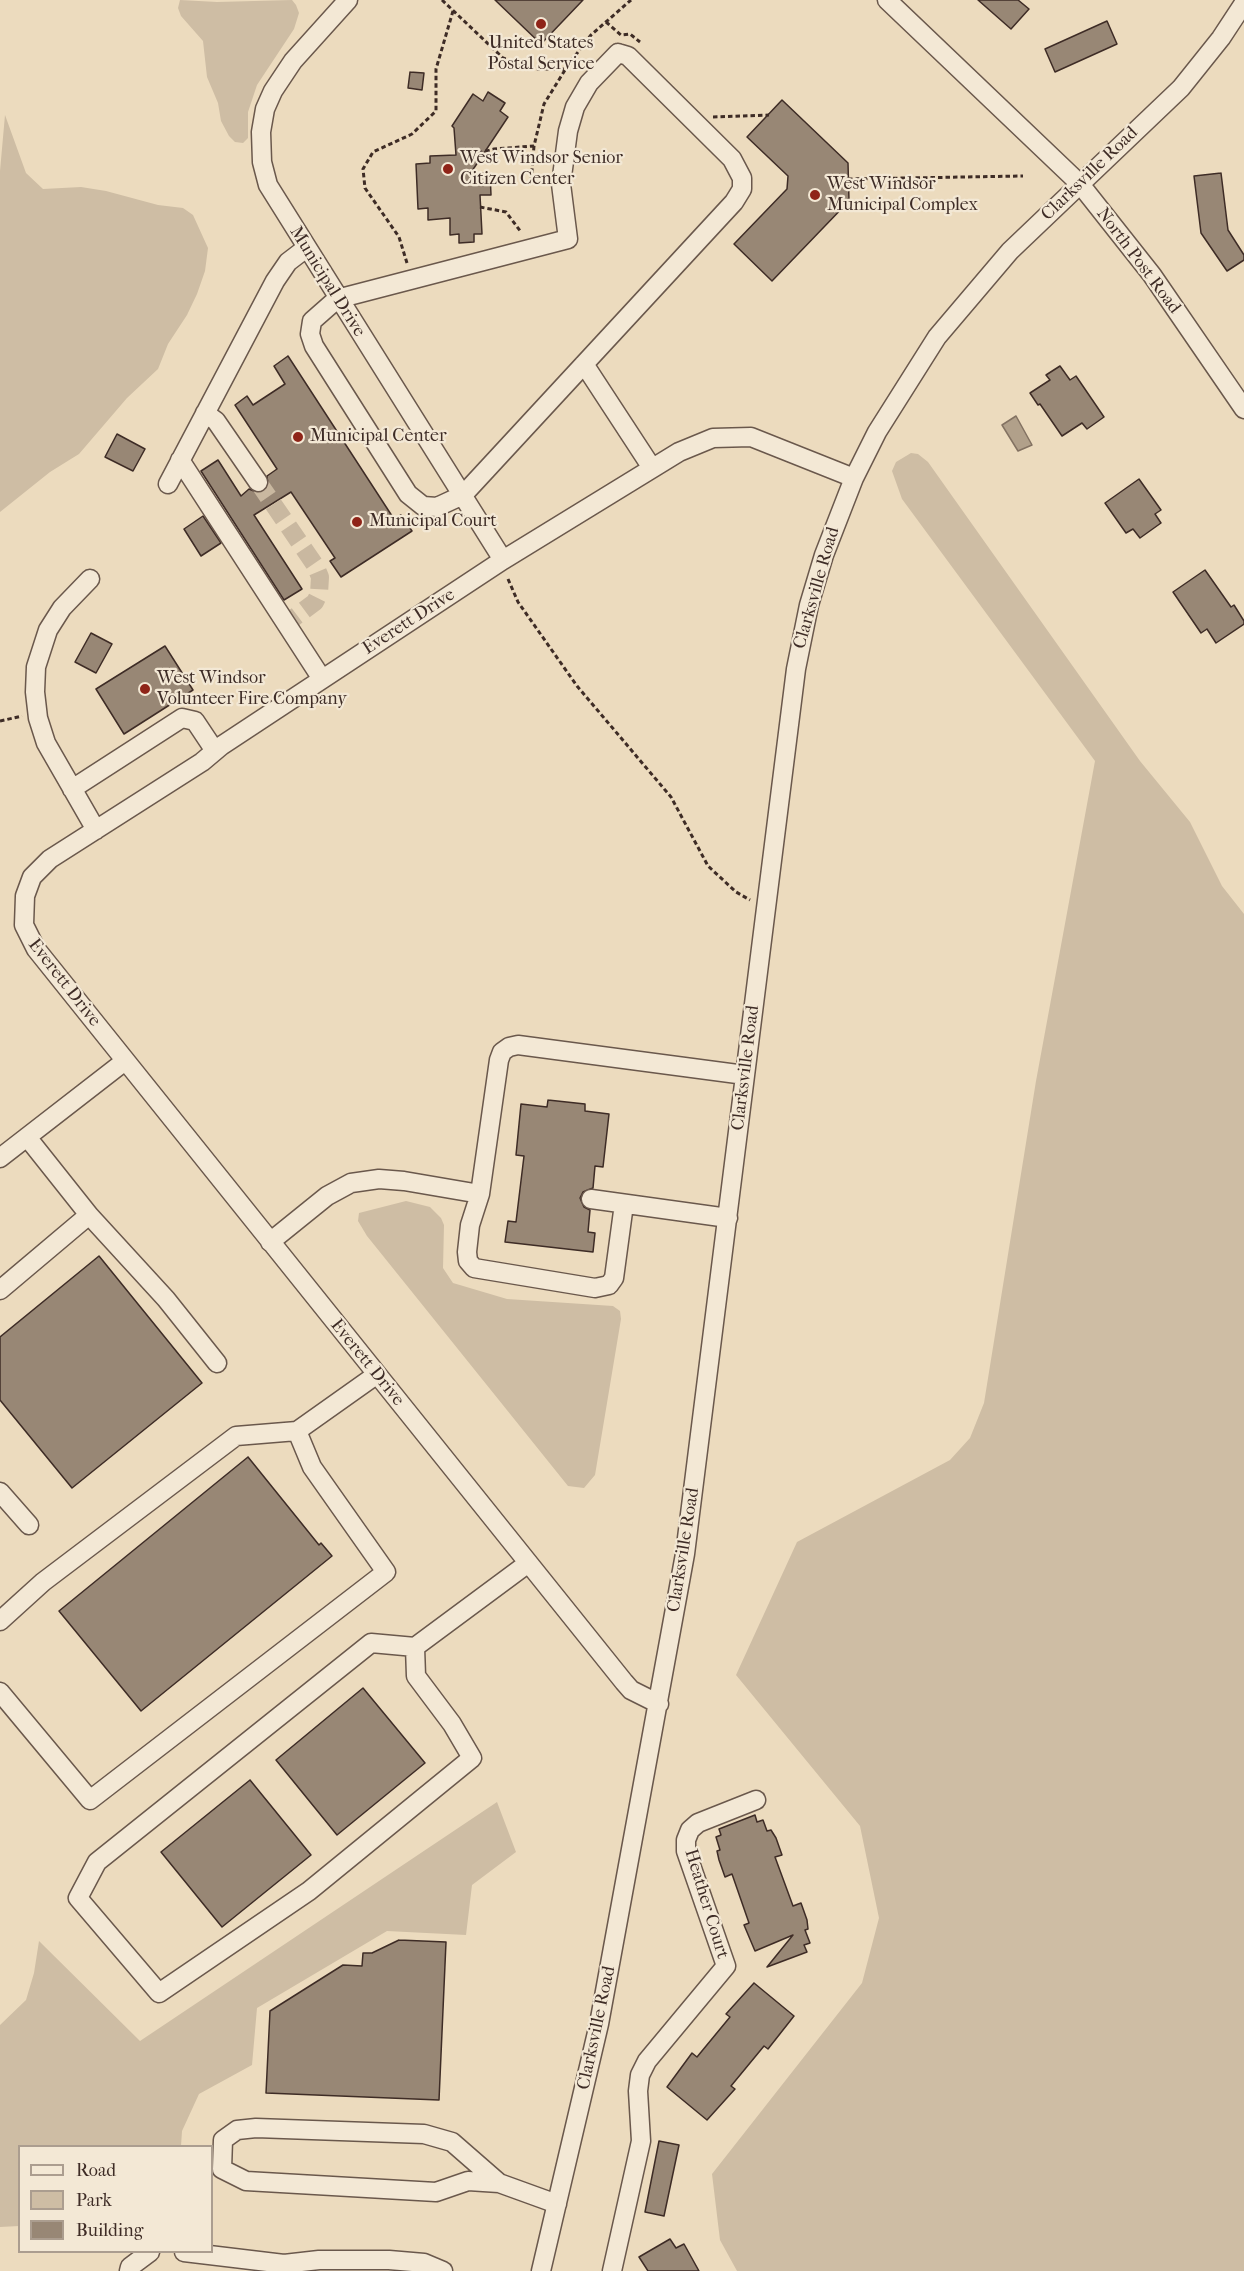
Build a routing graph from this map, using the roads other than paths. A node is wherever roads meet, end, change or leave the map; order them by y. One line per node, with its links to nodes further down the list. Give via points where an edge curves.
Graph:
1 (348, 0): 5 (street, Municipal Drive, via 282,76 262,121 262,162 268,185)
2 (887, 0): 4 (street, North Post Road)
3 (1244, 3): 4 (street, Clarksville Road, via 1181,88)
4 (1080, 184): 8 (street, North Post Road, via 1152,275); 12 (street, Clarksville Road, via 1011,251 937,337 905,383)
5 (305, 249): 6 (street, Municipal Drive); 9 (street, via 281,271)
6 (337, 299): 7 (street, via 568,239 561,184 575,107 609,60 623,53 727,153 742,178 742,189); 15 (street, Municipal Drive); 15 (street, via 315,317 310,338 408,494 433,508)
7 (584, 364): 11 (street); 15 (street)
8 (1244, 409)
9 (205, 413): 10 (street); 13 (street, via 216,422)
10 (180, 460): 14 (street); 18 (street)
11 (652, 468): 12 (street, Everett Drive, via 704,440 738,436 766,441); 16 (street, Everett Drive)
12 (854, 478): 23 (street, Clarksville Road, via 824,555 796,669)
13 (258, 482)
14 (168, 484)
15 (463, 495): 16 (street, Municipal Drive)
16 (502, 561): 18 (street, Everett Drive)
17 (90, 579): 20 (street, via 62,608 48,630 35,679 41,731)
18 (322, 679): 19 (street, Everett Drive)
19 (215, 751): 20 (street, via 195,721 182,718); 21 (street, Everett Drive)
20 (72, 789): 21 (street)
21 (96, 830): 22 (street, Everett Drive, via 50,859 32,877 25,896 24,925 36,949)
22 (125, 1061): 24 (street); 31 (street, Everett Drive)
23 (745, 1075): 26 (street, via 509,1047 499,1060); 30 (street, Clarksville Road)
24 (27, 1137): 25 (street); 29 (street)
25 (0, 1158)
26 (480, 1194): 28 (street, via 467,1252 474,1268 595,1288 609,1285 614,1278); 31 (street, via 404,1181 351,1183 327,1196)
27 (591, 1199): 28 (street)
28 (624, 1204): 30 (street)
29 (89, 1215): 32 (street); 33 (street)
30 (728, 1218): 42 (street, Clarksville Road, via 685,1554)
31 (270, 1242): 34 (street, Everett Drive)
32 (0, 1290)
33 (217, 1363)
34 (376, 1375): 35 (street); 38 (street, Everett Drive)
35 (297, 1431): 39 (street, via 236,1436 43,1582); 41 (street, via 312,1467 386,1572 90,1800)
36 (0, 1492): 37 (street)
37 (29, 1525)
38 (527, 1564): 40 (street); 42 (street, Everett Drive, via 631,1690)
39 (0, 1621)
40 (415, 1647): 40 (street, via 371,1643 97,1862 78,1898 159,1992 309,1891 472,1758 416,1676)
41 (0, 1692)
42 (659, 1704): 45 (street, Clarksville Road, via 599,2024)
43 (756, 1800): 52 (street, Heather Court, via 698,1823 686,1840 686,1851 726,1966 647,2061 640,2075 641,2141)
44 (499, 2183): 44 (street, via 452,2142 424,2134 256,2128 237,2130 223,2140 222,2169 246,2181 436,2192 468,2181); 45 (street)
45 (557, 2204): 51 (street, Clarksville Road)
46 (149, 2253): 49 (street)
47 (188, 2253): 48 (street)
48 (233, 2264): 50 (street, via 388,2260 424,2263)
49 (129, 2271)
50 (443, 2271)
51 (541, 2271)
52 (612, 2271)

